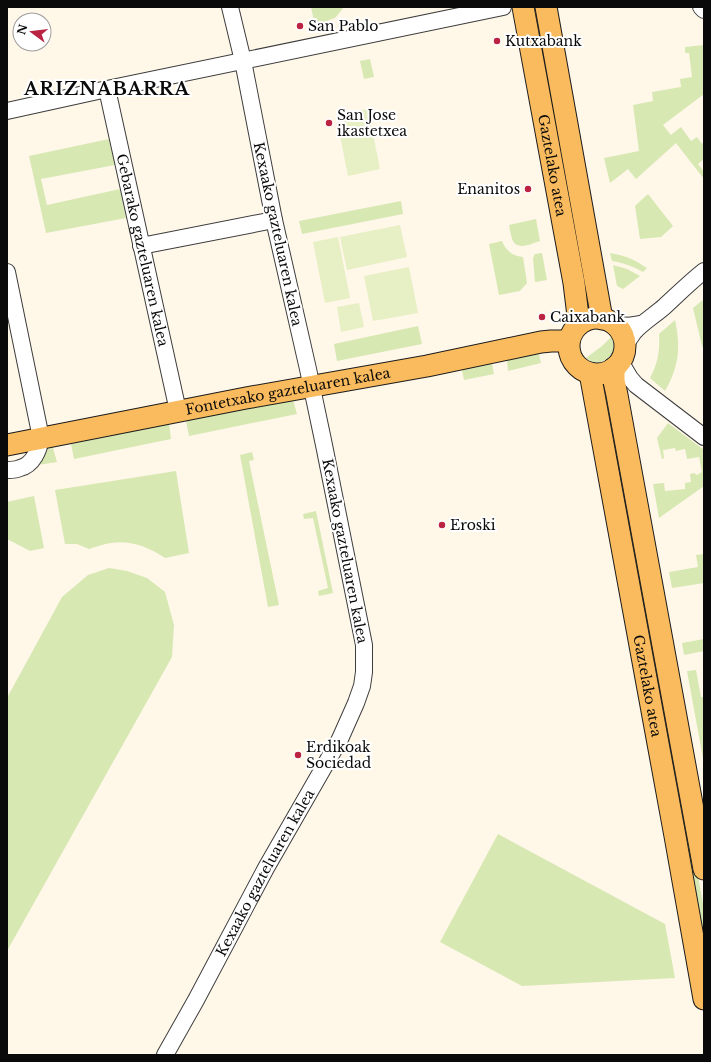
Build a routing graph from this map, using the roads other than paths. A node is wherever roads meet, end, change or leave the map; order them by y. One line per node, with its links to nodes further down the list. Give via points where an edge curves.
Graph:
1 (230, 7): 7 (street, Kexaako gazteluaren kalea)
2 (503, 7): 7 (street)
3 (523, 7): 16 (main road, Gaztelako atea, via 575,291)
4 (546, 7): 14 (main road, Gaztelako atea)
5 (701, 7): 6 (street)
6 (704, 10)
7 (242, 61): 8 (street); 10 (street, Kexaako gazteluaren kalea)
8 (107, 89): 9 (street); 11 (street, Gebarako gazteluaren kalea)
9 (7, 111)
10 (274, 220): 11 (street); 19 (street, Kexaako gazteluaren kalea)
11 (141, 246): 20 (street, Gebarako gazteluaren kalea)
12 (704, 271): 15 (street)
13 (7, 272): 22 (street)
14 (608, 321): 15 (street, via 628,326); 16 (main road, via 594,318 586,320); 17 (main road, via 623,337)
15 (641, 324): 17 (street, via 629,339)
16 (574, 333): 18 (main road, via 569,347 570,353 575,363); 19 (main road, Fontetxako gazteluaren kalea, via 550,341 427,366)
17 (620, 359): 18 (main road, via 603,374); 21 (street, via 636,385); 25 (main road, Gaztelako atea, via 614,381)
18 (590, 373): 26 (main road, Gaztelako atea)
19 (312, 386): 20 (main road, Fontetxako gazteluaren kalea); 27 (street, Kexaako gazteluaren kalea, via 364,645 362,686 337,744 266,868)
20 (178, 411): 22 (main road, Fontetxako gazteluaren kalea)
21 (704, 437)
22 (41, 438): 23 (main road, Fontetxako gazteluaren kalea); 24 (street, via 35,456 26,466)
23 (7, 445)
24 (7, 470)
25 (704, 870)
26 (704, 1000)
27 (165, 1055)

